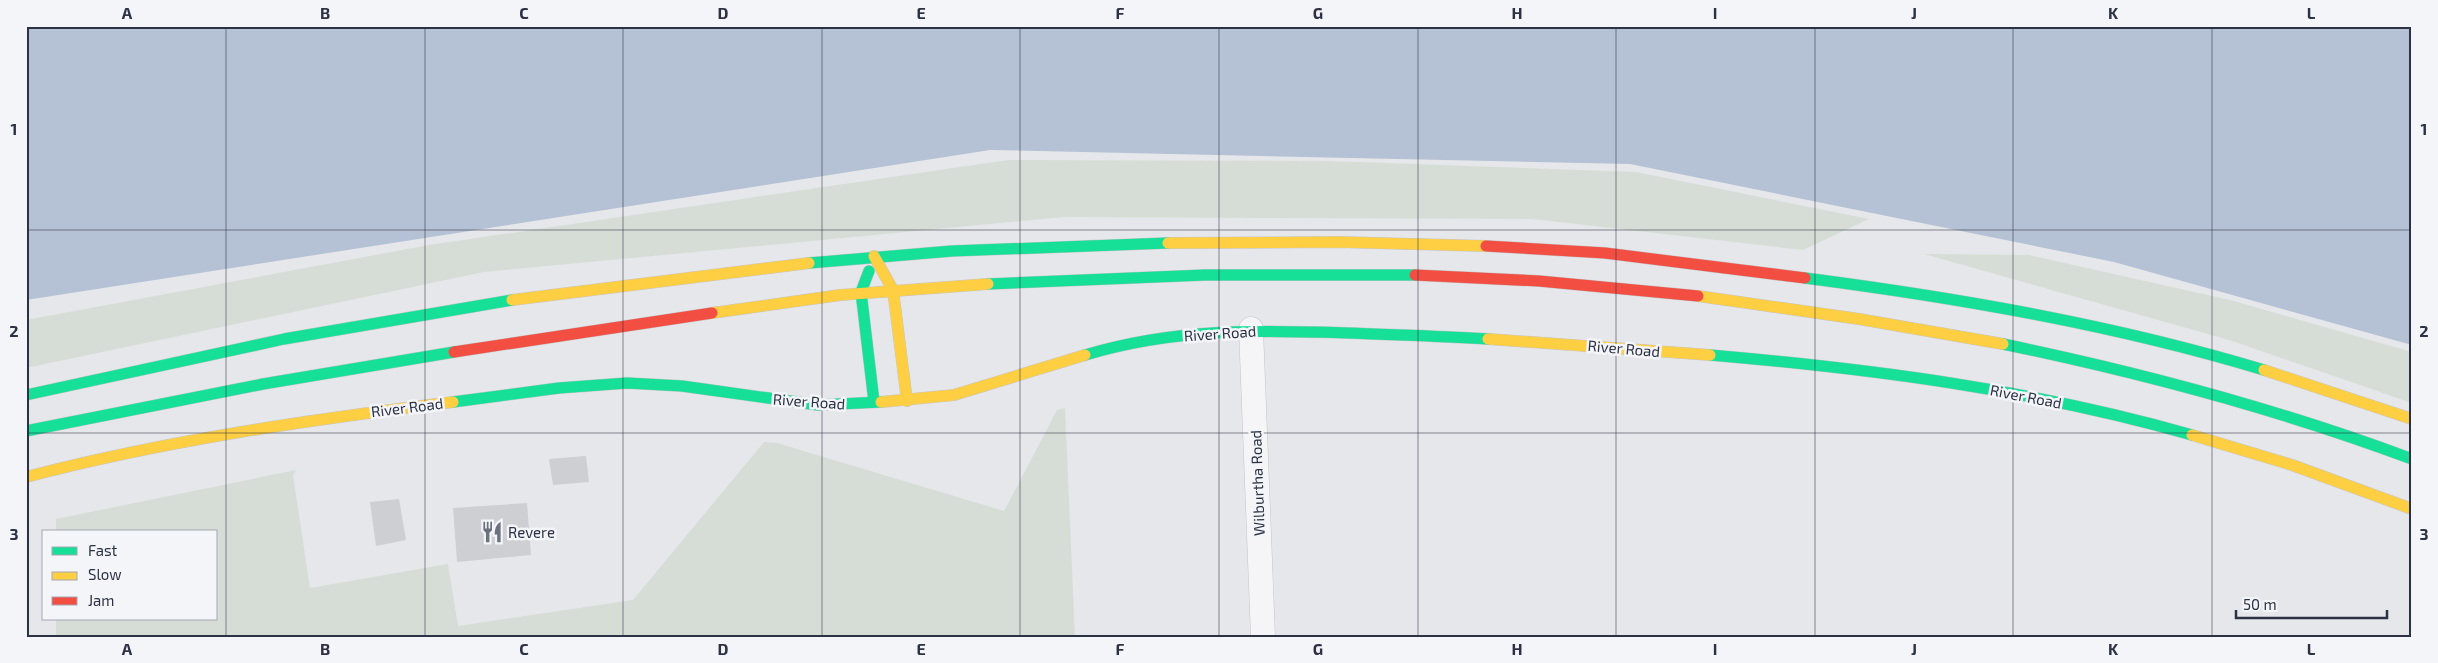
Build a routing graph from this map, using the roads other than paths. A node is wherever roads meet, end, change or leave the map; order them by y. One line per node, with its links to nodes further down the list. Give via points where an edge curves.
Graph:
1 (874, 256): 2 (main road); 3 (main road); 5 (main road, via 638,282 448,309 260,343); 8 (main road, via 1088,245 1262,242 1436,245 1609,254 1839,282 1971,301 2058,318 2263,370)
2 (893, 290): 3 (main road); 6 (main road); 10 (main road, via 1172,275 1308,274 1462,277 1606,286 1810,311 1990,342 2222,396)
3 (861, 292): 7 (main road); 9 (main road, via 400,360 260,384)
4 (1251, 329): 6 (main road, River Road, via 1143,340 1099,350 946,397); 12 (main road, River Road, via 1543,342 1811,364 1923,378 2034,397 2144,421 2252,452); 13 (street, Wilburtha Road)
5 (26, 395)
6 (907, 401): 7 (main road, River Road)
7 (874, 402): 11 (main road, River Road, via 843,406 792,402 691,386 585,385 304,420 134,451)
8 (2412, 419)
9 (26, 431)
10 (2412, 459)
11 (26, 477)
12 (2412, 509)
13 (1263, 637)

